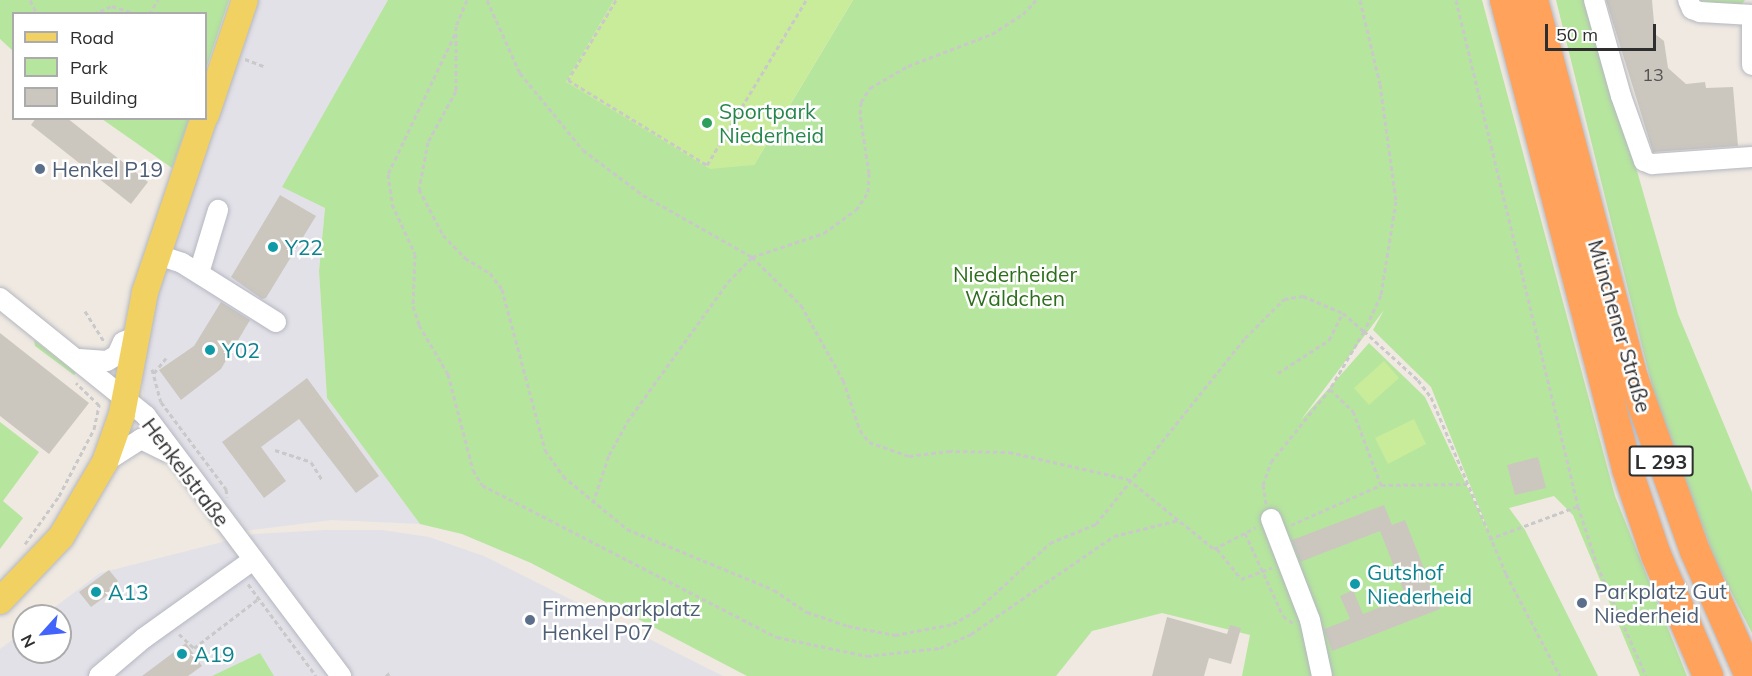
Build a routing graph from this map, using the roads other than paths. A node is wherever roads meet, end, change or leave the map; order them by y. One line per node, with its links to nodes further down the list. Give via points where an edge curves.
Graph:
1 (245, 0): 9 (main road)
2 (1491, 0): 12 (highway, via 1526,134)
3 (1505, 0): 12 (highway, Münchener Straße / L 293)
4 (1533, 0): 30 (highway, Münchener Straße / L 293, via 1633,378 1695,551)
5 (1594, 0): 11 (street, via 1644,161 1652,164)
6 (1688, 0): 7 (street, via 1692,9 1700,12)
7 (1752, 17): 8 (street)
8 (1752, 65)
9 (207, 111)
10 (204, 120): 14 (main road)
11 (1752, 157)
12 (1556, 197): 29 (highway, Münchener Straße / L 293, via 1628,469 1656,555)
13 (218, 210): 15 (street)
14 (158, 255): 15 (street); 18 (main road, via 145,292)
15 (199, 273): 17 (street)
16 (0, 298): 19 (street, Henkelstraße)
17 (276, 322)
18 (137, 336): 19 (street, via 123,342 117,355 107,361); 20 (main road)
19 (79, 360): 20 (street, Henkelstraße)
20 (126, 398): 21 (street, Henkelstraße, via 146,416); 22 (main road)
21 (175, 455): 22 (street, via 141,439); 24 (street, Henkelstraße)
22 (105, 462): 25 (main road, via 60,537)
23 (1274, 525): 28 (street, via 1312,632)
24 (253, 560): 26 (street, via 144,638); 27 (street, Henkelstraße)
25 (0, 601)
26 (106, 673)
27 (340, 676)
28 (1322, 676)
29 (1707, 676)
30 (1750, 676)

